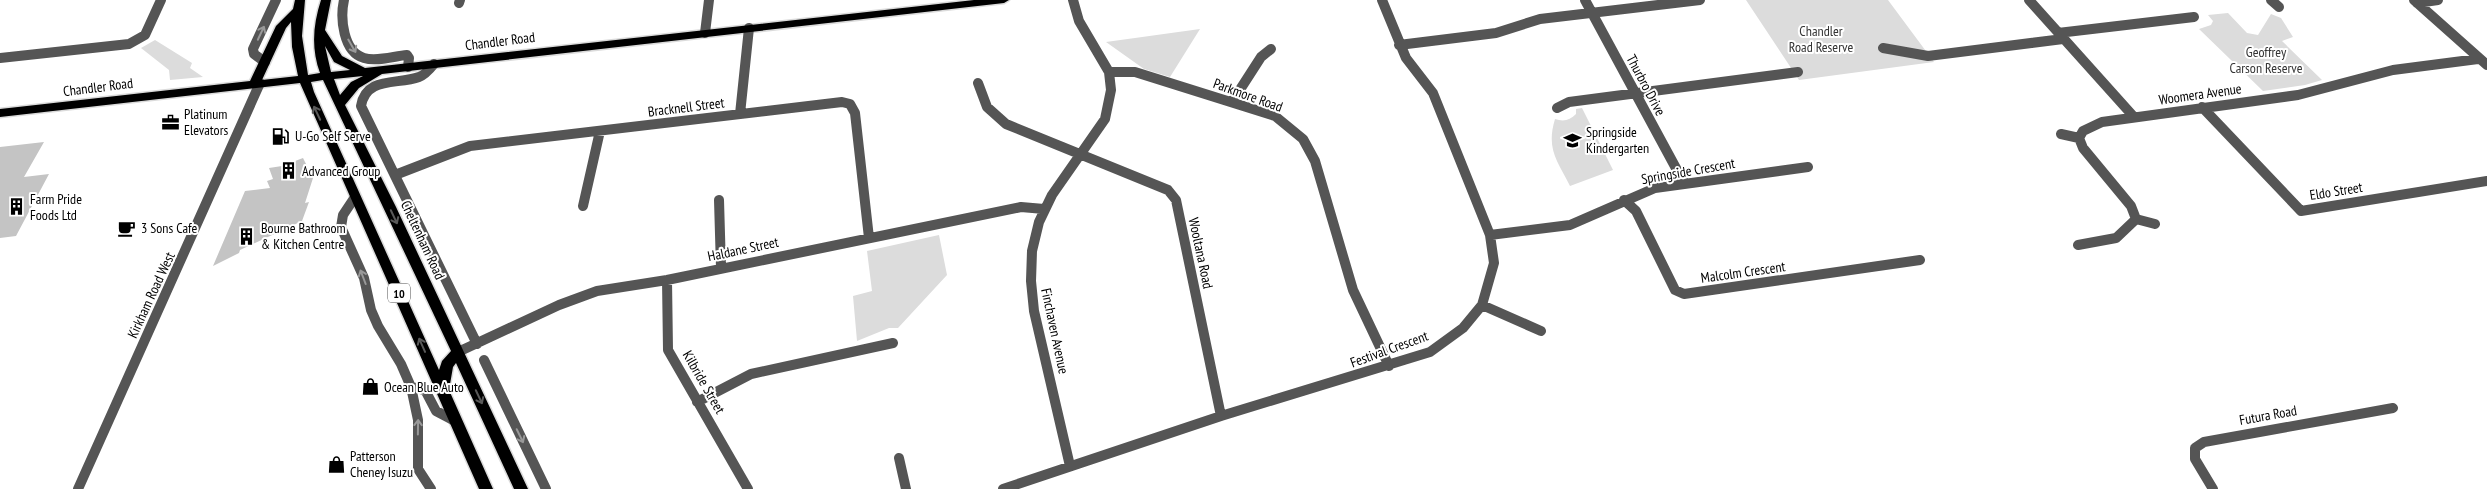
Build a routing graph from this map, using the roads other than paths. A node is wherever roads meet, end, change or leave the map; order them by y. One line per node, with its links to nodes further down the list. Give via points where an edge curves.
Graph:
1 (161, 0): 27 (street, via 145,34 129,44)
2 (276, 0): 29 (street, one-way to 2, via 253,50)
3 (300, 0): 17 (main road, 10)
4 (326, 0): 21 (main road, Cheltenham Road / 10)
5 (344, 0): 32 (street, one-way to 32, via 342,24 359,57 407,55)
6 (709, 0): 22 (street)
7 (1004, 0): 20 (main road, Chandler Road)
8 (1073, 0): 35 (street, via 1082,30 1101,54)
9 (1382, 0): 24 (street, Festival Crescent)
10 (1585, 0): 18 (street, Thurbro Drive)
11 (1700, 0): 18 (street)
12 (2029, 0): 23 (street)
13 (2272, 0): 16 (street)
14 (2438, 0): 15 (street)
15 (2416, 1): 28 (street)
16 (2279, 8)
17 (297, 11): 29 (main road, via 281,26); 38 (main road, 10, via 296,42)
18 (1592, 12): 24 (street, via 1540,19 1496,32); 41 (street, Thurbro Drive)
19 (2194, 17): 23 (street)
20 (749, 28): 22 (main road, Chandler Road); 47 (street)
21 (320, 30): 34 (main road, via 338,58); 37 (main road, Cheltenham Road / 10, via 320,51)
22 (706, 33): 30 (main road, Chandler Road)
23 (2061, 36): 25 (street, via 1928,56); 48 (street)
24 (1399, 45): 64 (street, Festival Crescent, via 1433,93)
25 (1883, 48)
26 (1271, 49): 42 (street, via 1261,57)
27 (0, 58)
28 (2478, 59): 31 (street); 44 (street, Woomera Avenue, via 2393,70 2298,95)
29 (265, 62): 40 (main road)
30 (434, 64): 32 (main road, Chandler Road); 54 (street, Cheltenham Road, via 419,77 374,87 362,100 361,106)
31 (2487, 65)
32 (408, 67): 33 (main road, Chandler Road)
33 (386, 69): 34 (main road, Chandler Road); 43 (main road, via 359,82)
34 (363, 72): 37 (main road, Chandler Road)
35 (1109, 72): 42 (street, Parkmore Road, via 1135,72); 52 (street, Finchaven Avenue, via 1111,102 1107,116)
36 (1798, 72): 41 (street)
37 (328, 76): 38 (main road, Chandler Road); 43 (main road, Cheltenham Road / 10)
38 (304, 79): 40 (main road, Chandler Road); 57 (main road, 10, one-way to 38)
39 (978, 83): 52 (street, Wooltana Road, via 992,116)
40 (257, 84): 46 (main road, Chandler Road); 85 (street, Kirkham Road West)
41 (1635, 93): 45 (street, via 1569,102); 56 (street, Thurbro Drive)
42 (1232, 102): 76 (street, Parkmore Road, via 1275,116 1297,133 1310,149 1353,290)
43 (339, 104): 74 (main road, Cheltenham Road / 10, one-way to 74)
44 (2202, 107): 48 (street, Woomera Avenue); 55 (street, Eldo Street, via 2301,211)
45 (1557, 108)
46 (0, 113)
47 (740, 114): 49 (street, Bracknell Street); 65 (street, Bracknell Street, via 850,104 855,113)
48 (2134, 117): 51 (street, Woomera Avenue, via 2102,122 2082,131)
49 (600, 131): 54 (street, Bracknell Street, via 461,148); 60 (street)
50 (2061, 134): 51 (street)
51 (2079, 138): 62 (street, via 2083,148)
52 (1080, 154): 61 (street, Finchaven Avenue); 81 (street, Wooltana Road, via 1168,190 1176,200)
53 (1808, 167): 56 (street, Springside Crescent)
54 (395, 175): 73 (street, Cheltenham Road)
55 (2487, 181)
56 (1684, 183): 59 (street, Springside Crescent, via 1655,188)
57 (355, 197): 77 (street, one-way to 57, via 378,326 364,278 341,227 343,215); 78 (main road, 10, one-way to 57)
58 (719, 200): 68 (street)
59 (1624, 200): 64 (street, Springside Crescent, via 1602,214 1570,225); 67 (street, Malcolm Crescent, via 1636,212 1675,290 1684,294)
60 (583, 206)
61 (1044, 209): 65 (street, Haldane Street, via 1021,207); 84 (street, Finchaven Avenue, via 1032,249 1030,281)
62 (2136, 218): 63 (street); 66 (street, via 2116,238)
63 (2154, 224)
64 (1490, 235): 70 (street, Festival Crescent, via 1494,263)
65 (869, 238): 68 (street, Haldane Street)
66 (2078, 245)
67 (1920, 260)
68 (721, 268): 69 (street, Haldane Street)
69 (667, 280): 73 (street, Haldane Street, via 597,291); 79 (street, Kilbride Street, via 668,350)
70 (1482, 305): 71 (street); 76 (street, Festival Crescent, via 1464,328 1430,352)
71 (1542, 331)
72 (893, 343): 79 (street, via 751,374)
73 (476, 344): 74 (street, Haldane Street)
74 (458, 352): 78 (main road, via 446,365); 88 (main road, Cheltenham Road / 10, one-way to 88)
75 (484, 360): 89 (street, one-way to 89)
76 (1389, 366): 81 (street, Festival Crescent)
77 (412, 387): 82 (street, via 425,390 436,411); 86 (street, one-way to 77, via 418,469 418,420)
78 (442, 390): 82 (main road, 10)
79 (697, 402): 90 (street, Kilbride Street)
80 (2393, 408): 93 (street, Futura Road, via 2204,442 2195,448 2195,459)
81 (1221, 416): 84 (street, Festival Crescent)
82 (455, 421): 87 (main road, 10)
83 (899, 458): 91 (street)
84 (1070, 466): 92 (street, Festival Crescent)
85 (78, 489)
86 (431, 489)
87 (486, 489)
88 (521, 489)
89 (546, 489)
90 (748, 489)
91 (906, 489)
92 (1003, 489)
93 (2213, 489)

